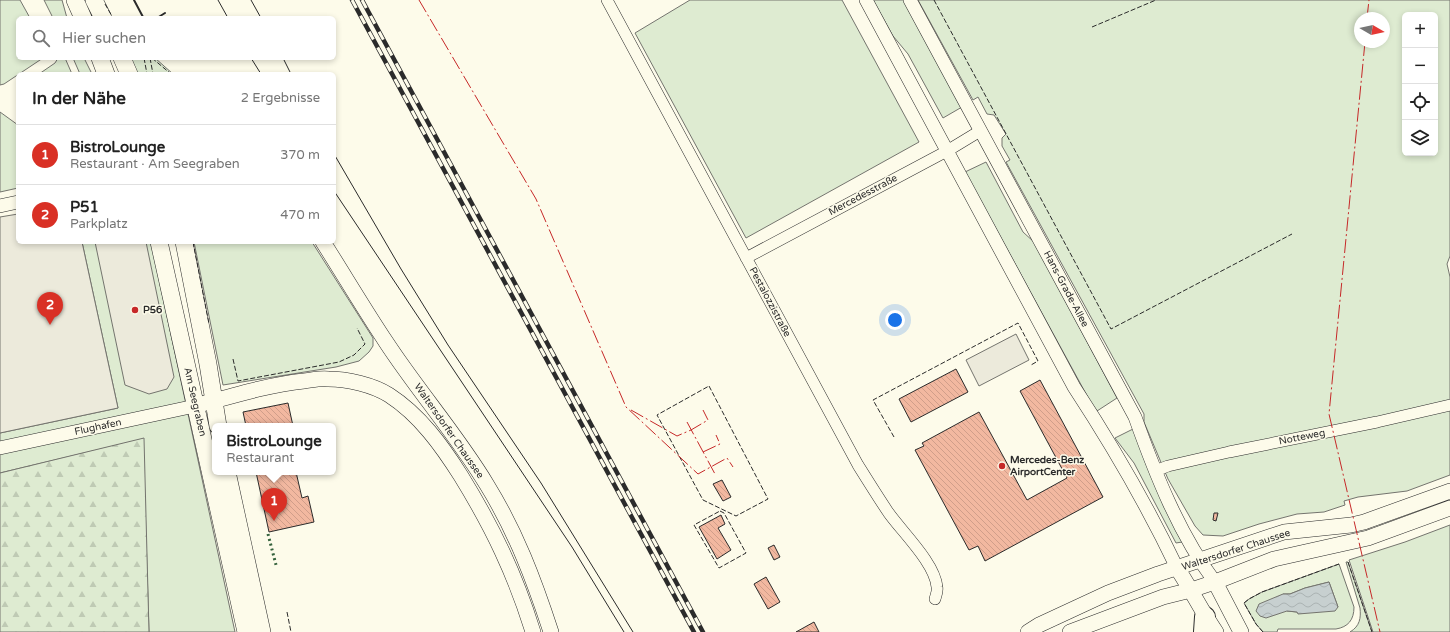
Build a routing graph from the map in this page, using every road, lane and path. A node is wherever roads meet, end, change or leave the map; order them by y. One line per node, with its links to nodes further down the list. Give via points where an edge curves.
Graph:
1 (75, 0): 6 (main road)
2 (94, 0): 7 (main road)
3 (607, 0): 19 (street, Pestalozzistraße)
4 (866, 0): 13 (street)
5 (910, 0): 12 (street, Hans-Grade-Allee)
6 (82, 16)
7 (102, 16)
8 (101, 60): 10 (main road)
9 (123, 60): 11 (main road)
10 (105, 72)
11 (128, 72)
12 (980, 131): 13 (street, Mercedesstraße); 25 (street, Hans-Grade-Allee, via 1135,417)
13 (947, 151): 19 (street, Mercedesstraße); 30 (street, via 1074,387 1124,467)
14 (16, 202): 15 (street)
15 (0, 206)
16 (159, 244): 22 (main road, Am Seegraben)
17 (184, 244): 20 (main road, Am Seegraben)
18 (324, 244): 38 (main road, Waltersdorfer Chaussee, via 386,343 487,485 521,549)
19 (746, 258): 33 (street, Pestalozzistraße, via 858,465 932,572 937,587)
20 (214, 401): 22 (main road, Waltersdorfer Chaussee); 23 (main road, Am Seegraben); 37 (main road, Waltersdorfer Chaussee, via 258,388 328,378 371,387 407,408 422,422 451,460 489,523 504,551)
21 (1450, 405): 25 (street, Notteweg, via 1229,452)
22 (196, 406): 24 (street, Flughafen); 35 (main road, Am Seegraben)
23 (218, 423)
24 (0, 448)
25 (1155, 471): 29 (street, Hans-Grade-Allee)
26 (229, 475): 36 (main road)
27 (1450, 490): 29 (main road, Waltersdorfer Chaussee, via 1364,522 1284,532)
28 (1450, 508): 31 (main road, Waltersdorfer Chaussee, via 1368,538 1274,559)
29 (1200, 561): 30 (main road, Waltersdorfer Chaussee); 31 (street, Hans-Grade-Allee)
30 (1177, 568): 32 (main road); 39 (main road, Waltersdorfer Chaussee, via 1108,593)
31 (1215, 582): 32 (main road, Waltersdorfer Chaussee); 41 (main road)
32 (1191, 590): 34 (main road); 40 (main road, Waltersdorfer Chaussee, via 1163,597)
33 (935, 599)
34 (1208, 627)
35 (246, 632)
36 (262, 632)
37 (533, 632)
38 (551, 632)
39 (1028, 632)
40 (1070, 632)
41 (1241, 632)

